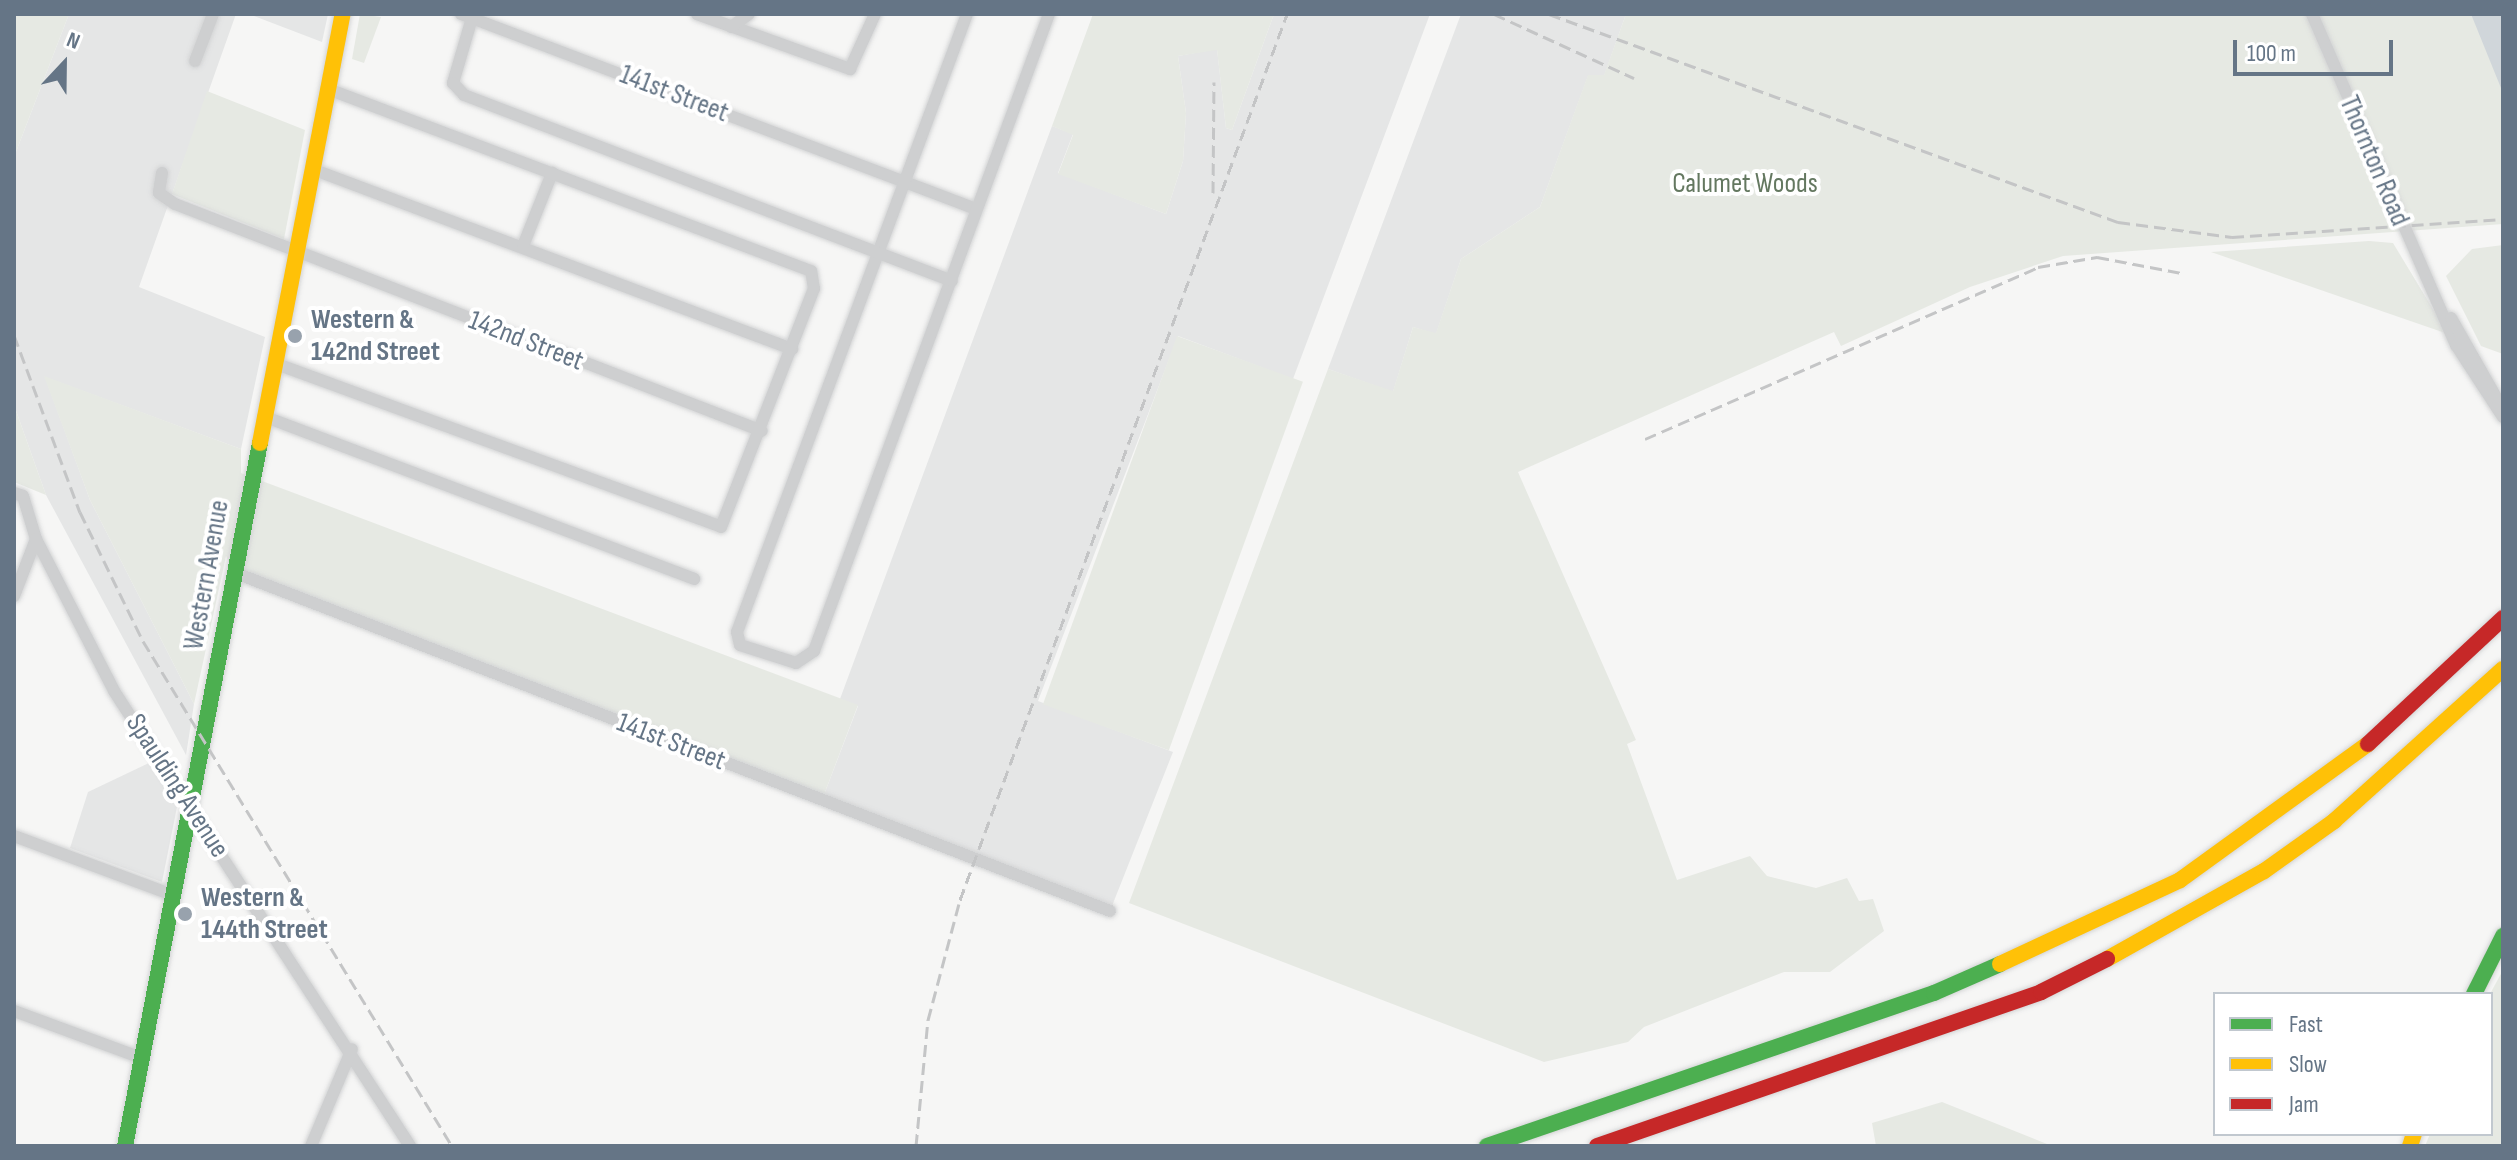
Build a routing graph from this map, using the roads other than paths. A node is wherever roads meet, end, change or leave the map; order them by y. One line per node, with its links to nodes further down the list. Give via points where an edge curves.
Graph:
1 (213, 14): 11 (street)
2 (343, 14): 12 (main road, Western Avenue)
3 (697, 14): 10 (street)
4 (749, 14): 10 (street)
5 (875, 14): 10 (street, via 850,69)
6 (967, 14): 16 (street)
7 (1049, 14): 17 (street)
8 (2312, 14): 22 (street, Thornton Road, via 2399,221)
9 (467, 16): 16 (street, 141st Street); 19 (street, via 453,83 464,95)
10 (731, 27)
11 (195, 61)
12 (328, 89): 13 (main road, Western Avenue); 15 (street)
13 (312, 169): 18 (street); 20 (main road, Western Avenue)
14 (162, 173): 20 (street, 142nd Street, via 159,193)
15 (552, 173): 18 (street); 23 (street, via 811,271 814,289)
16 (905, 182): 17 (street, 141st Street); 19 (street)
17 (976, 209): 21 (street)
18 (523, 246): 23 (street)
19 (879, 251): 21 (street); 21 (street, via 737,632 740,645 796,663 814,651)
20 (294, 252): 24 (main road, Western Avenue); 28 (street, 142nd Street)
21 (952, 281)
22 (2442, 305): 25 (street, Thornton Road); 27 (street, Thornton Road, via 2476,384)
23 (792, 349): 28 (street)
24 (274, 363): 26 (main road, Western Avenue); 28 (street, via 715,526 727,522)
25 (2503, 410)
26 (263, 416): 31 (main road, Western Avenue); 32 (street)
27 (2503, 417)
28 (762, 431)
29 (18, 494): 30 (street, Spaulding Avenue)
30 (36, 539): 33 (street); 36 (street, Spaulding Avenue, via 114,691)
31 (233, 572): 36 (main road, Western Avenue); 39 (street, 141st Street)
32 (694, 579)
33 (14, 596)
34 (2503, 618): 48 (main road, via 2417,703 2328,777 2180,880 2117,914 1921,998)
35 (2503, 669): 49 (main road, via 2413,756 2334,821 2264,871 2101,962 2027,997)
36 (190, 809): 38 (main road, Western Avenue); 43 (street, Spaulding Avenue)
37 (14, 836): 38 (street)
38 (173, 895): 44 (main road, Western Avenue)
39 (1110, 911)
40 (2503, 936): 41 (main road)
41 (2475, 992)
42 (14, 1011): 44 (street)
43 (352, 1049): 46 (street); 47 (street, Spaulding Avenue)
44 (142, 1058): 45 (main road, Western Avenue)
45 (125, 1146)
46 (311, 1146)
47 (410, 1146)
48 (1487, 1146)
49 (1597, 1146)

